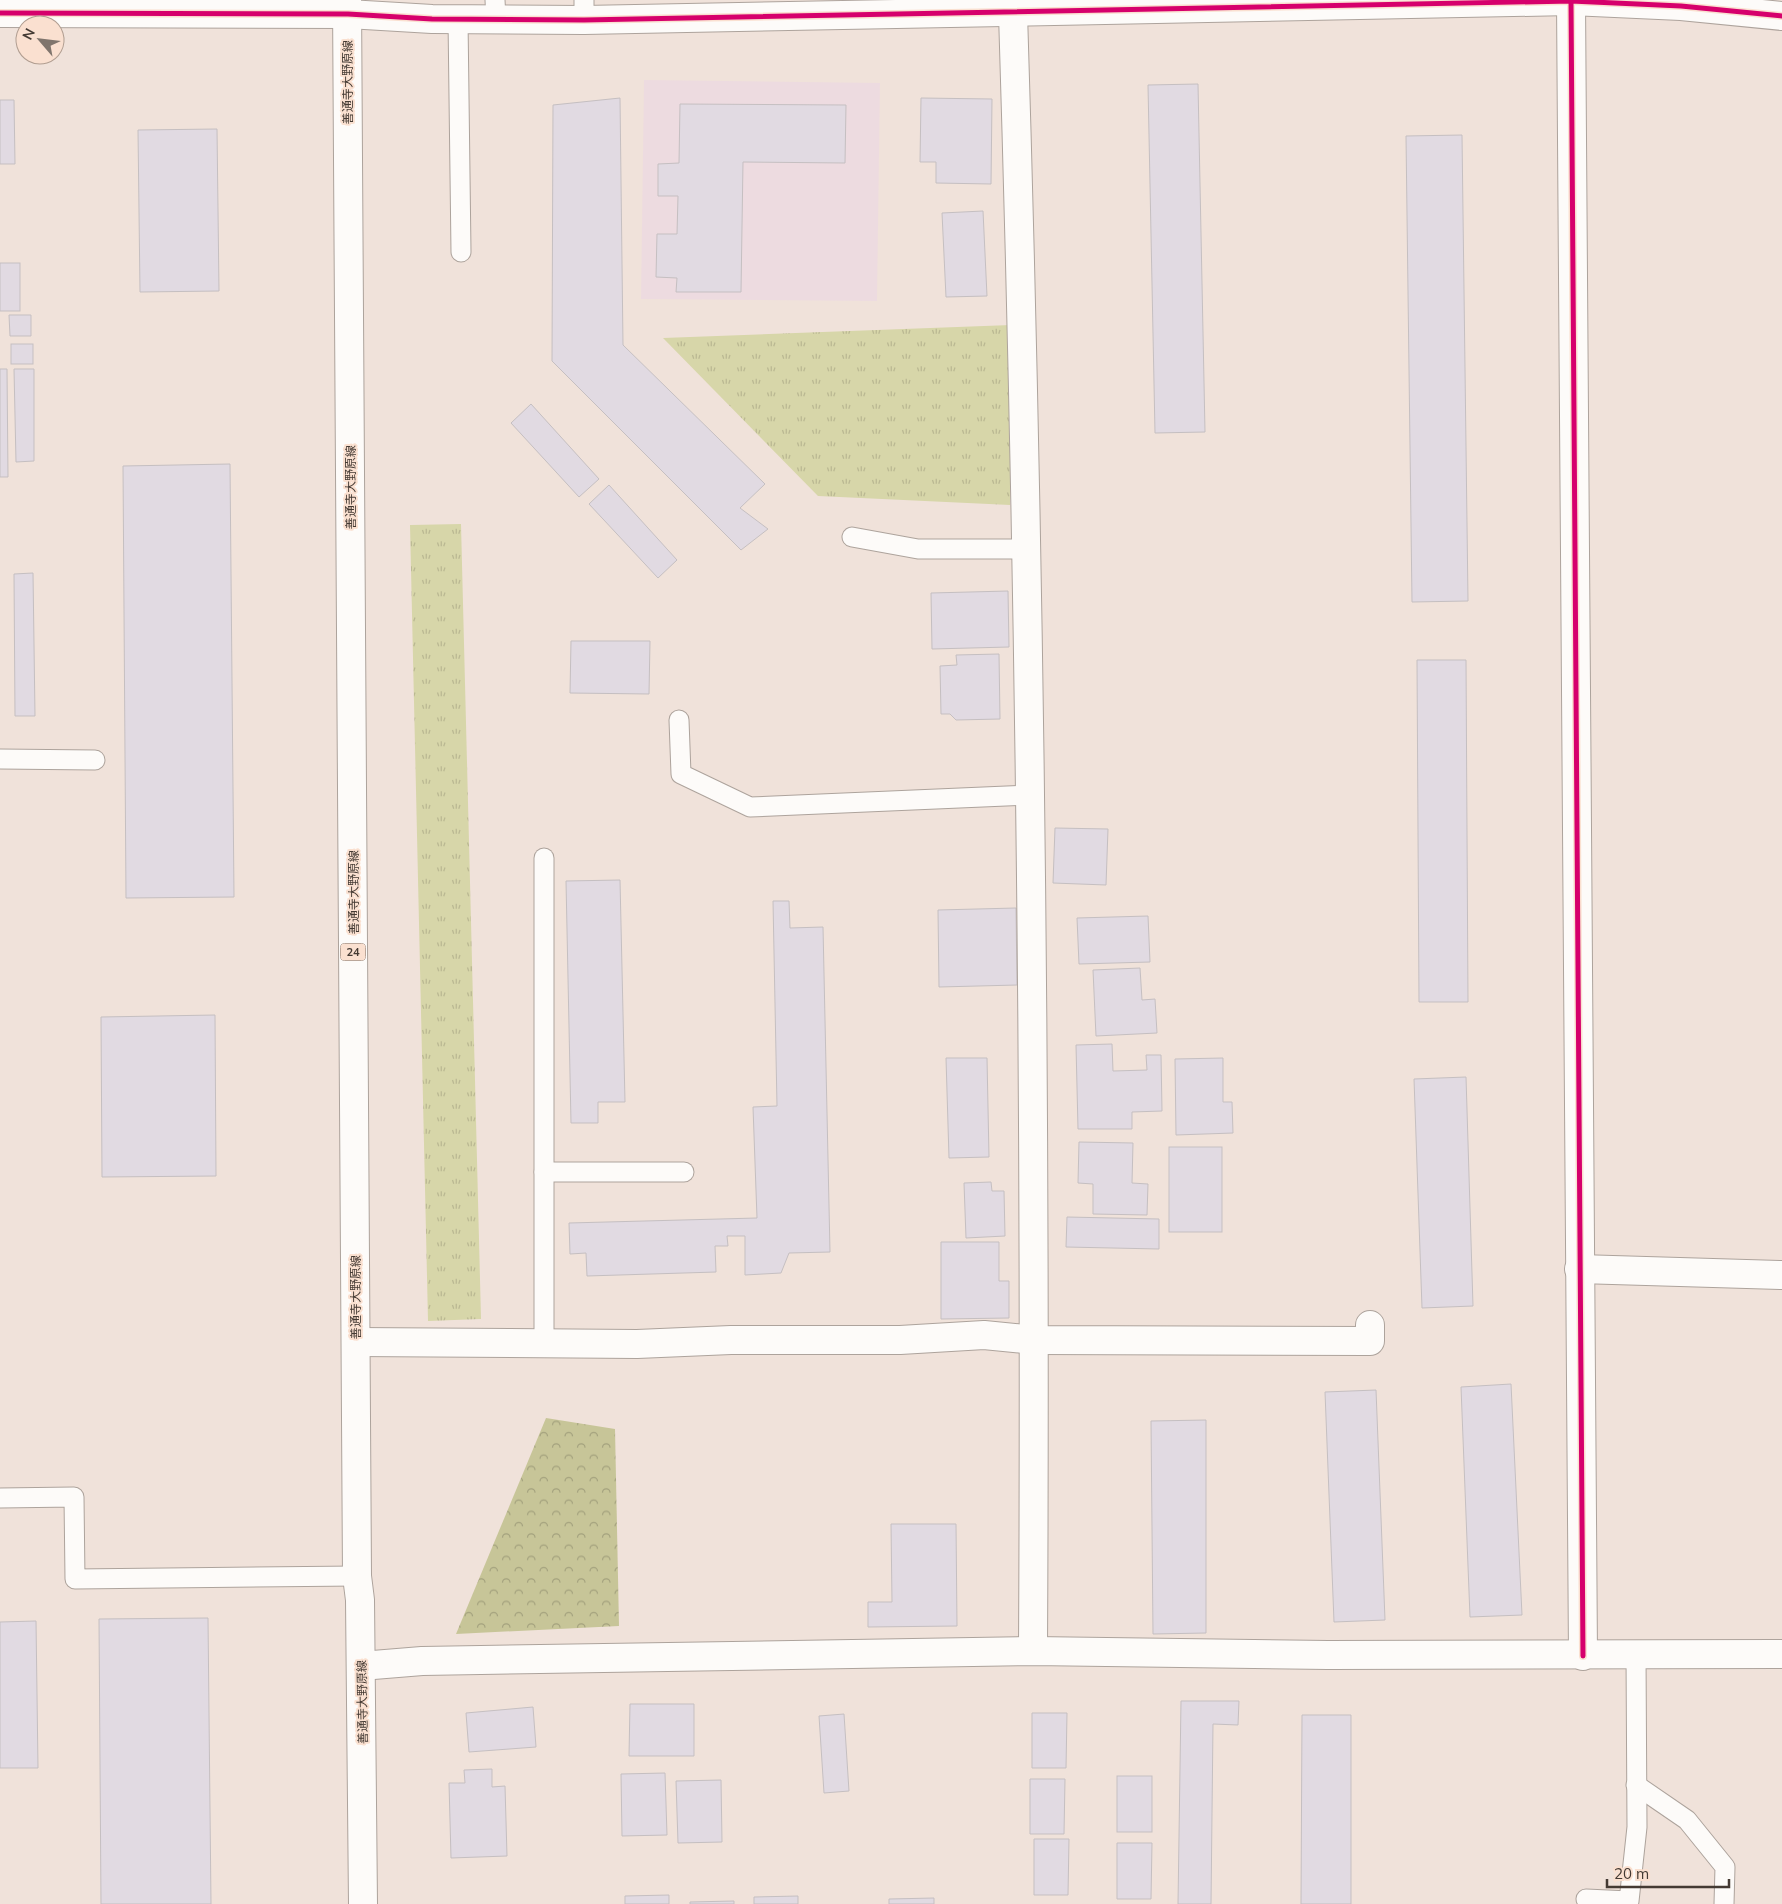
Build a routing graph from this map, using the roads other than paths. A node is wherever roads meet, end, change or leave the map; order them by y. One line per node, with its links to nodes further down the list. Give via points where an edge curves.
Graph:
1 (1536, 1): 2 (street); 3 (street)
2 (1423, 2): 4 (street)
3 (1571, 2): 11 (street, via 1681,6); 23 (street)
4 (1269, 4): 5 (street)
5 (1110, 6): 10 (street)
6 (348, 7): 9 (street); 12 (street); 27 (street, 善通寺大野原線 / 24)
7 (495, 9): 8 (street); 12 (street)
8 (584, 10): 10 (street)
9 (0, 13)
10 (1013, 13): 15 (street, via 1024,354)
11 (1782, 16)
12 (458, 19): 13 (lane)
13 (461, 252)
14 (852, 537): 15 (lane, via 918,549)
15 (1026, 549): 19 (street)
16 (679, 720): 19 (lane, via 681,774 750,807)
17 (0, 759): 18 (lane)
18 (95, 760)
19 (1029, 796): 26 (street)
20 (544, 858): 21 (lane)
21 (544, 1172): 22 (lane); 28 (lane)
22 (684, 1172)
23 (1580, 1269): 24 (street); 34 (street)
24 (1782, 1275)
25 (1370, 1325): 26 (street, via 1370,1341)
26 (1035, 1340): 28 (street, via 984,1335 900,1340); 31 (street)
27 (356, 1342): 28 (street); 30 (street, 善通寺大野原線 / 24)
28 (544, 1344)
29 (0, 1498): 30 (lane, via 74,1497 75,1579)
30 (357, 1576): 35 (street, 善通寺大野原線 / 24)
31 (1034, 1651): 34 (street); 35 (street, via 422,1661)
32 (1636, 1654): 33 (street); 34 (street); 36 (lane)
33 (1782, 1654)
34 (1583, 1656)
35 (361, 1666): 39 (street, 善通寺大野原線 / 24)
36 (1636, 1785): 38 (lane, via 1637,1827); 40 (lane, via 1687,1820 1725,1867)
37 (1586, 1898): 38 (lane)
38 (1629, 1903)
39 (363, 1904)
40 (1724, 1904)

